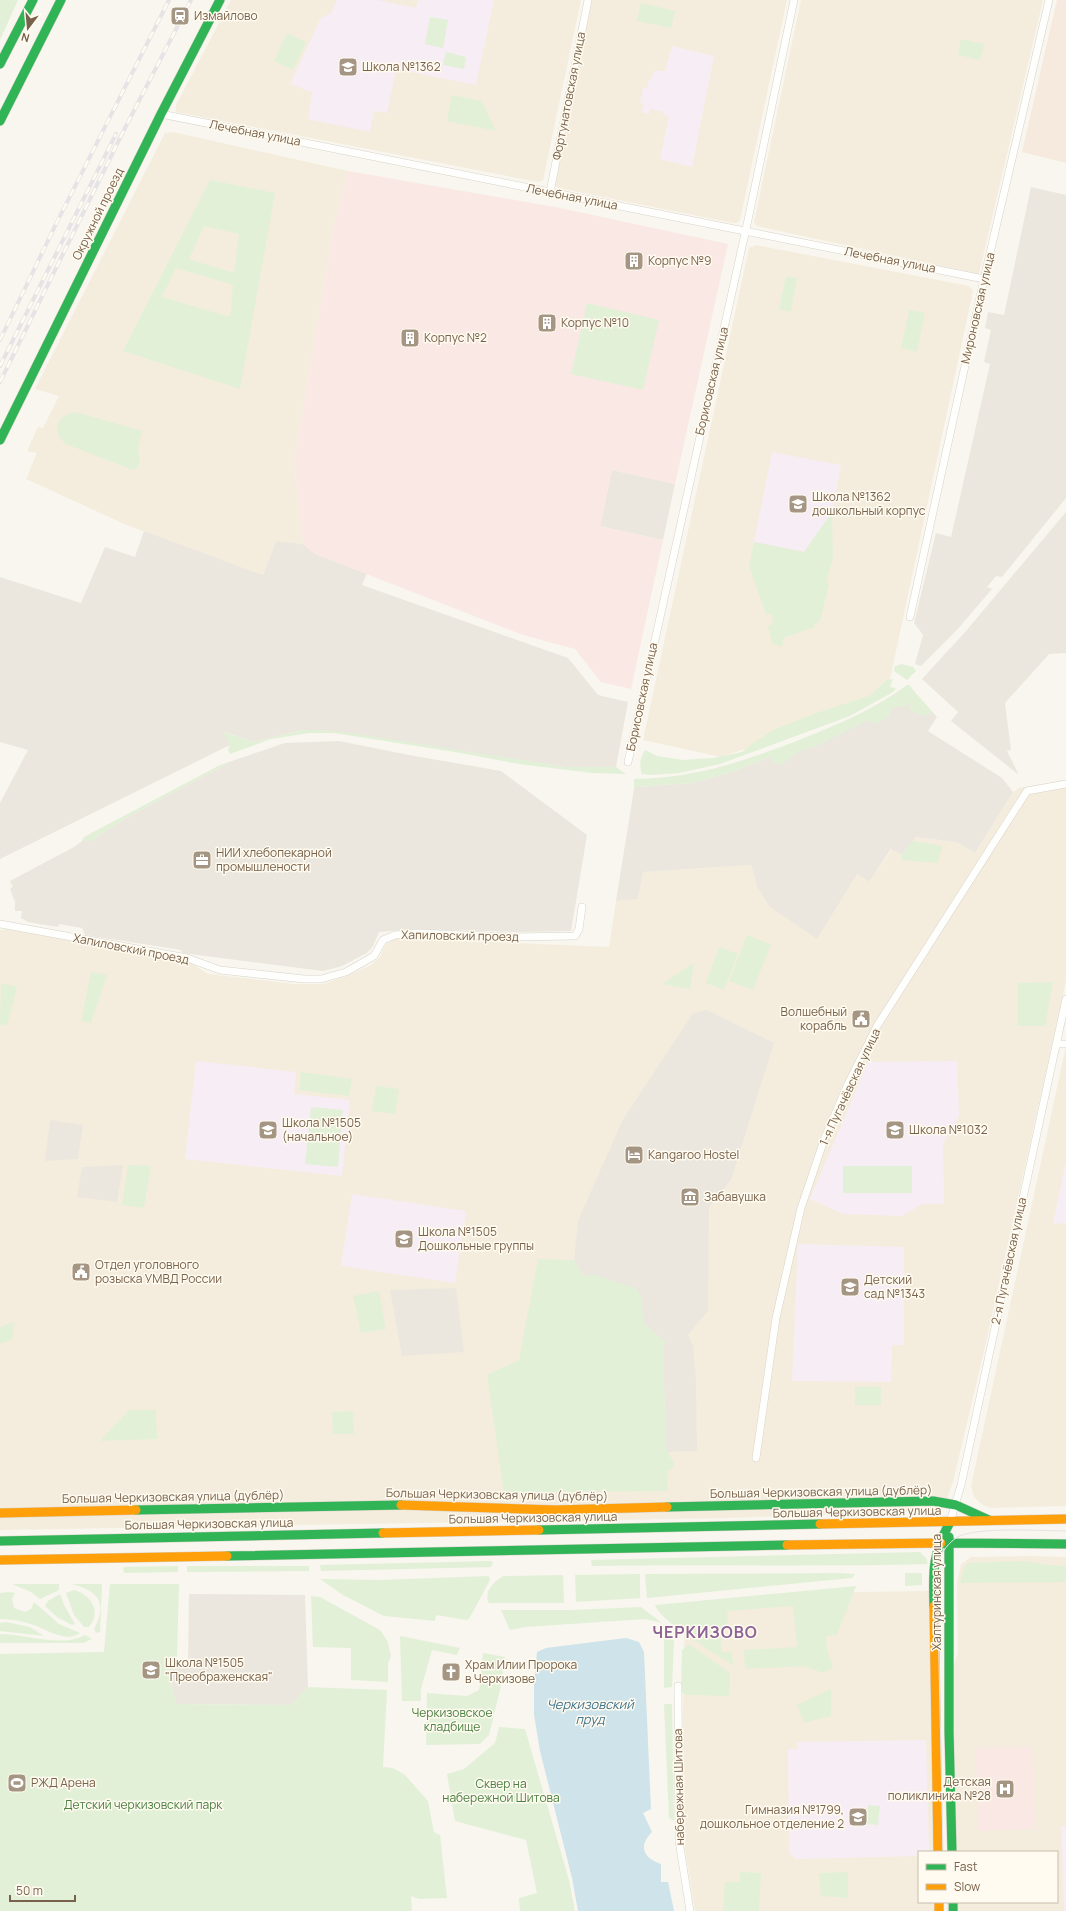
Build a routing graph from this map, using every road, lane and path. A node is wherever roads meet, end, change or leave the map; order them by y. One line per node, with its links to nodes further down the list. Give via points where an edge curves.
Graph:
1 (33, 0): 7 (main road)
2 (61, 0): 9 (main road)
3 (220, 0): 8 (main road, Окружной проезд)
4 (588, 0): 10 (street, Фортунатовская улица)
5 (794, 0): 11 (street, Борисовская улица)
6 (1049, 0): 12 (street, Мироновская улица)
7 (0, 64)
8 (161, 114): 10 (street, Лечебная улица); 13 (main road, Окружной проезд)
9 (0, 121)
10 (550, 192): 11 (street, Лечебная улица)
11 (745, 231): 12 (street, Лечебная улица); 15 (street, Борисовская улица)
12 (984, 279): 14 (street, Мироновская улица)
13 (0, 440)
14 (910, 617)
15 (628, 762)
16 (1066, 784): 22 (street, 1-я Пугачёвская улица, via 1027,791 877,1026 848,1084 824,1140 801,1208 774,1328)
17 (582, 907): 18 (street, Хапиловский проезд, via 579,929 575,936 395,935 383,940 374,956 346,972 321,979 294,979 220,970 187,958)
18 (0, 924)
19 (1066, 999): 20 (street, 2-я Пугачёвская улица)
20 (1056, 1044): 21 (street); 23 (street, 2-я Пугачёвская улица)
21 (1066, 1044)
22 (756, 1458)
23 (956, 1505): 24 (main road, Большая Черкизовская улица (дублёр), via 933,1501 556,1510 422,1505); 26 (main road, Большая Черкизовская улица (дублёр)); 27 (street, 2-я Пугачёвская улица)
24 (0, 1513)
25 (1066, 1519): 26 (main road, Большая Черкизовская улица)
26 (990, 1521): 27 (main road, Большая Черкизовская улица)
27 (950, 1522): 28 (main road, Большая Черкизовская улица); 29 (main road, Халтуринская улица); 30 (main road, Халтуринская улица)
28 (0, 1541)
29 (939, 1542): 30 (main road); 32 (main road); 34 (main road, Халтуринская улица, via 934,1569)
30 (949, 1542): 31 (main road); 35 (main road, Халтуринская улица)
31 (1066, 1544)
32 (0, 1560)
33 (678, 1686): 36 (street, набережная Шитова, via 677,1773 680,1849)
34 (938, 1851)
35 (952, 1851)
36 (690, 1911)

